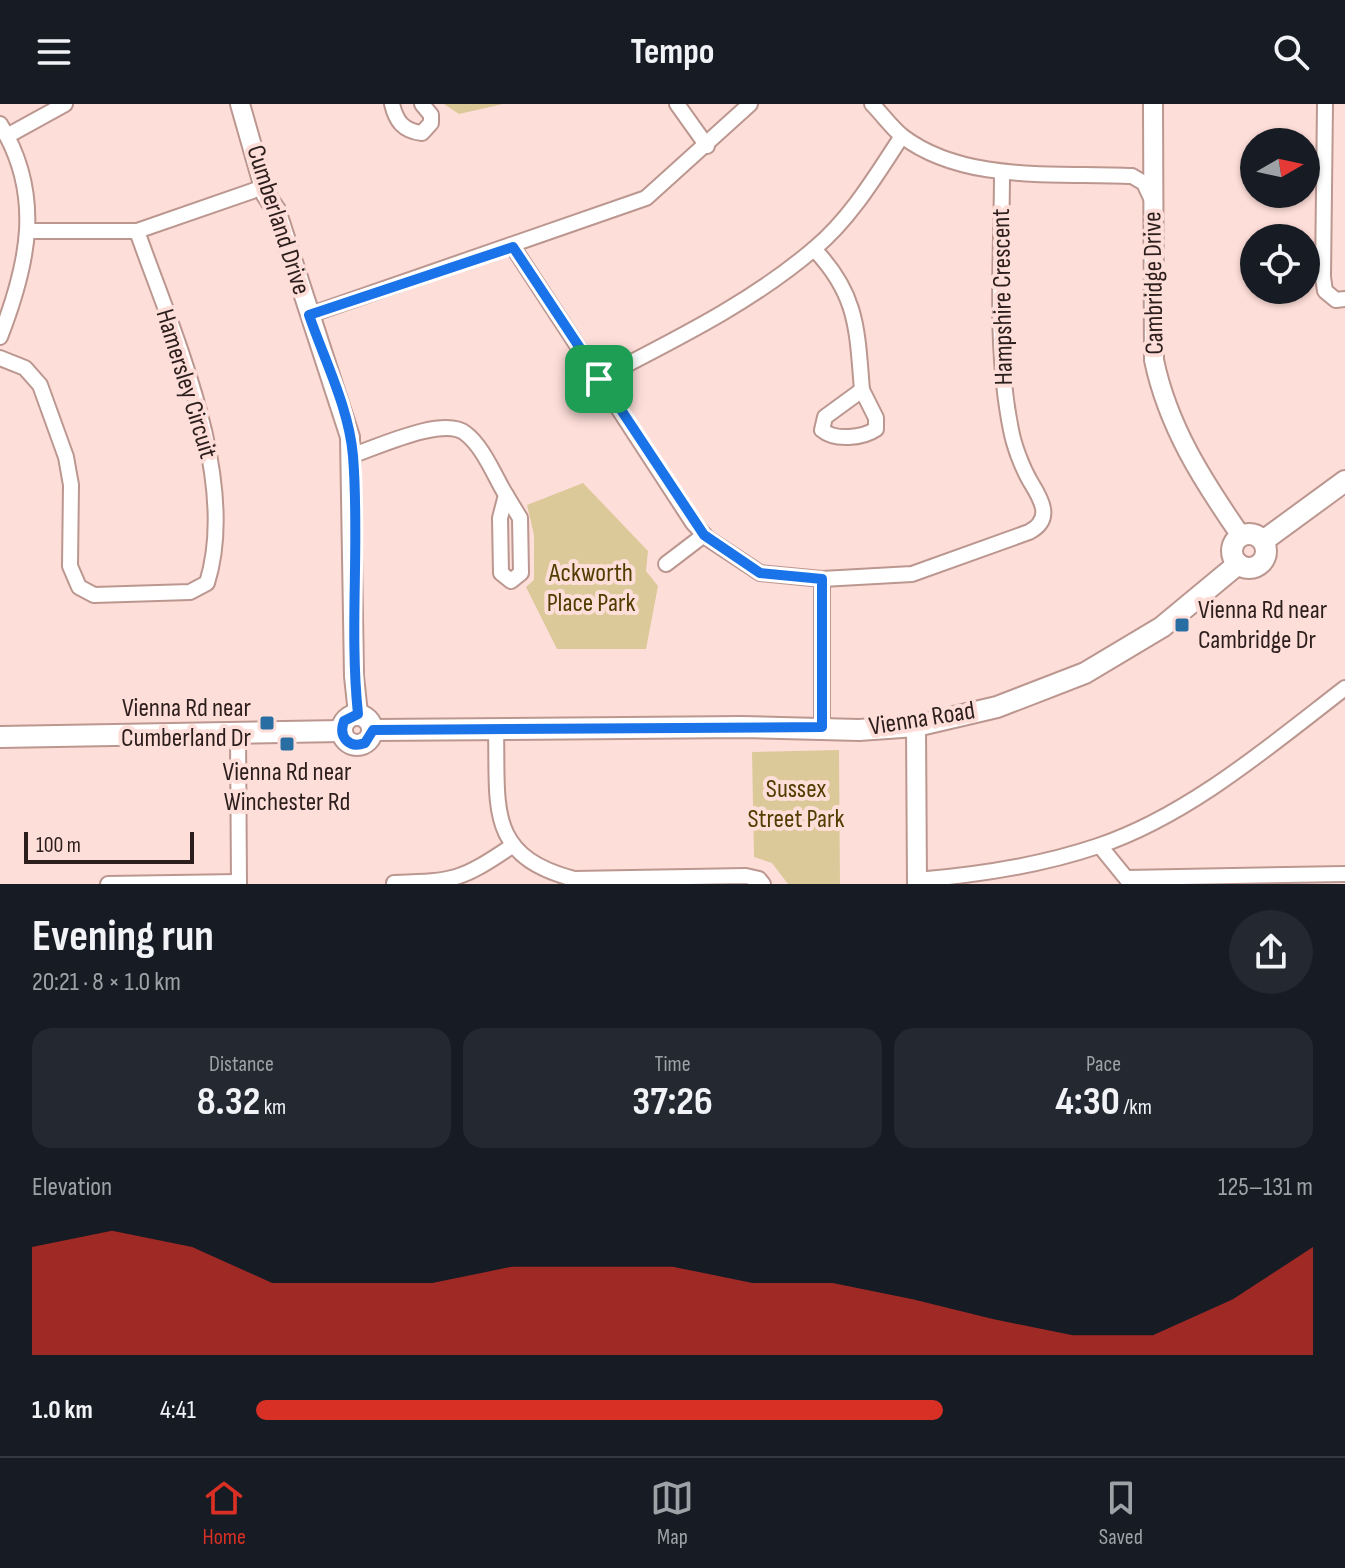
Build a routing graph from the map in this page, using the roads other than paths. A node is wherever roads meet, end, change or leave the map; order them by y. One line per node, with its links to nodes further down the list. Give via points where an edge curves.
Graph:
1 (65, 104): 10 (street)
2 (240, 104): 14 (street, Cumberland Drive)
3 (392, 104): 4 (street, via 404,128 422,133 428,130 431,115)
4 (422, 104)
5 (677, 104): 12 (street)
6 (750, 104): 12 (street)
7 (872, 104): 11 (street)
8 (1153, 104): 15 (street, Cambridge Drive)
9 (1325, 104): 20 (street, via 1323,277 1325,291 1336,300)
10 (4, 130): 16 (street, via 22,175)
11 (902, 136): 13 (street, via 943,158); 19 (street, via 865,191)
12 (707, 146): 18 (street, via 646,198)
13 (1002, 172): 15 (street, via 1132,176 1144,183); 34 (street, Hampshire Crescent, via 1002,377 1011,434 1043,499 1038,527 912,574)
14 (264, 187): 17 (street); 21 (street, Cumberland Drive)
15 (1152, 202): 30 (street, Cambridge Drive, via 1152,335 1161,392 1177,433)
16 (28, 231): 17 (street); 22 (street, via 23,273)
17 (137, 231): 23 (street, Hamersley Circuit, via 205,429 213,474 207,583 190,592 94,595 79,587 70,566 66,457 40,385 25,368)
18 (513, 247): 21 (street); 24 (street, Hampshire Crescent)
19 (814, 249): 24 (street, via 735,307); 25 (street, via 838,274 850,300 857,322)
20 (1345, 299)
21 (309, 315): 26 (street, Cumberland Drive)
22 (0, 337)
23 (0, 358)
24 (599, 379): 29 (street, Hampshire Crescent)
25 (862, 390)
26 (353, 455): 28 (street, via 439,427 456,428 470,438); 36 (street, Cumberland Drive)
27 (1345, 481): 31 (main road)
28 (506, 495): 28 (street, via 520,518 521,573 511,581 501,573 500,518)
29 (704, 535): 32 (street); 34 (street, Hampshire Crescent, via 760,573)
30 (1241, 536): 31 (main road, via 1256,535); 33 (main road, via 1233,549)
31 (1263, 541): 33 (main road, via 1263,562 1248,568)
32 (666, 564)
33 (1238, 564): 37 (main road, Vienna Road, via 1162,627 1085,673 997,707)
34 (822, 579): 38 (street)
35 (1345, 688): 45 (street, via 1189,802)
36 (358, 714): 39 (main road); 40 (main road, via 344,721)
37 (916, 726): 38 (main road, Vienna Road); 47 (street)
38 (822, 727): 41 (main road, Vienna Road)
39 (373, 730): 40 (main road, via 365,743 355,745); 41 (main road, Vienna Road)
40 (342, 731): 42 (main road)
41 (496, 731): 44 (street, via 498,803)
42 (238, 734): 43 (main road); 48 (street)
43 (0, 737)
44 (512, 846): 49 (street, via 450,882); 51 (street, via 548,872 574,879 746,876)
45 (1100, 846): 46 (street, via 1126,878); 47 (street, via 975,876)
46 (1345, 874)
47 (917, 882)
48 (239, 883): 50 (street)
49 (394, 883)
50 (108, 884)
51 (763, 884)

